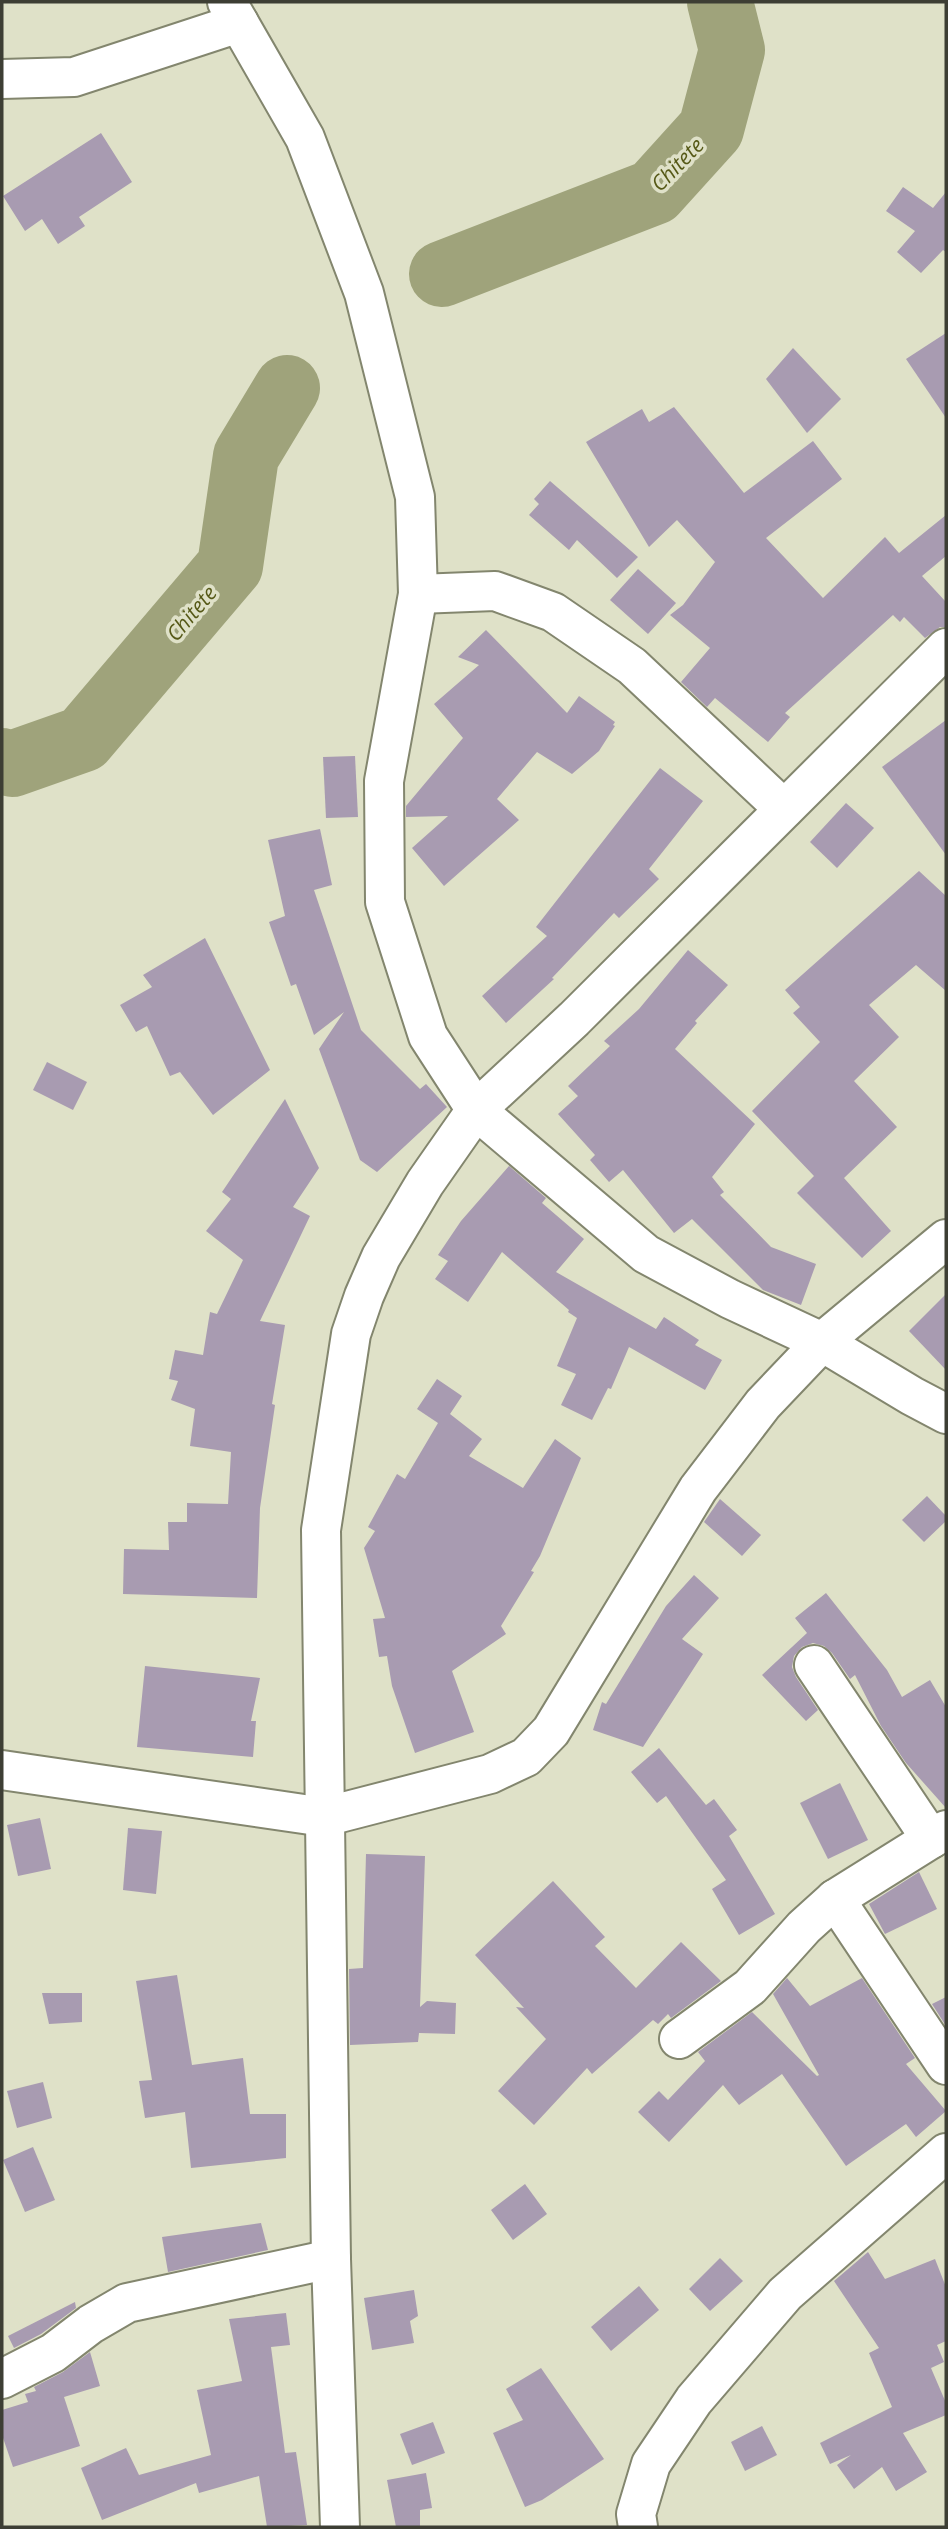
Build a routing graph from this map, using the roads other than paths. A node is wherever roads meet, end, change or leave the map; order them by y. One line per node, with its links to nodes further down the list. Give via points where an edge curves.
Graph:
1 (233, 12): 2 (street, via 74,77); 3 (street, via 304,138 363,293 415,497)
2 (2, 79)
3 (418, 594): 5 (street, via 495,591 553,612 632,666); 6 (street, via 384,781 385,902 428,1036)
4 (946, 648): 5 (street)
5 (784, 809): 6 (street)
6 (476, 1110): 8 (street, via 646,1254); 12 (street, via 381,1257 351,1334 321,1530)
7 (946, 1239): 8 (street)
8 (822, 1342): 9 (street); 12 (street, via 762,1404 698,1489 551,1731 526,1757 490,1774)
9 (946, 1414)
10 (814, 1665): 13 (street)
11 (2, 1770): 12 (street)
12 (324, 1817): 18 (street)
13 (939, 1835): 14 (street)
14 (835, 1899): 15 (street, via 750,1987); 16 (street)
15 (679, 2039)
16 (946, 2065)
17 (946, 2153): 21 (street, via 785,2294 694,2400 651,2464 636,2514)
18 (331, 2259): 19 (street, via 127,2303 54,2353); 20 (street)
19 (2, 2379)
20 (341, 2527)
21 (638, 2527)

